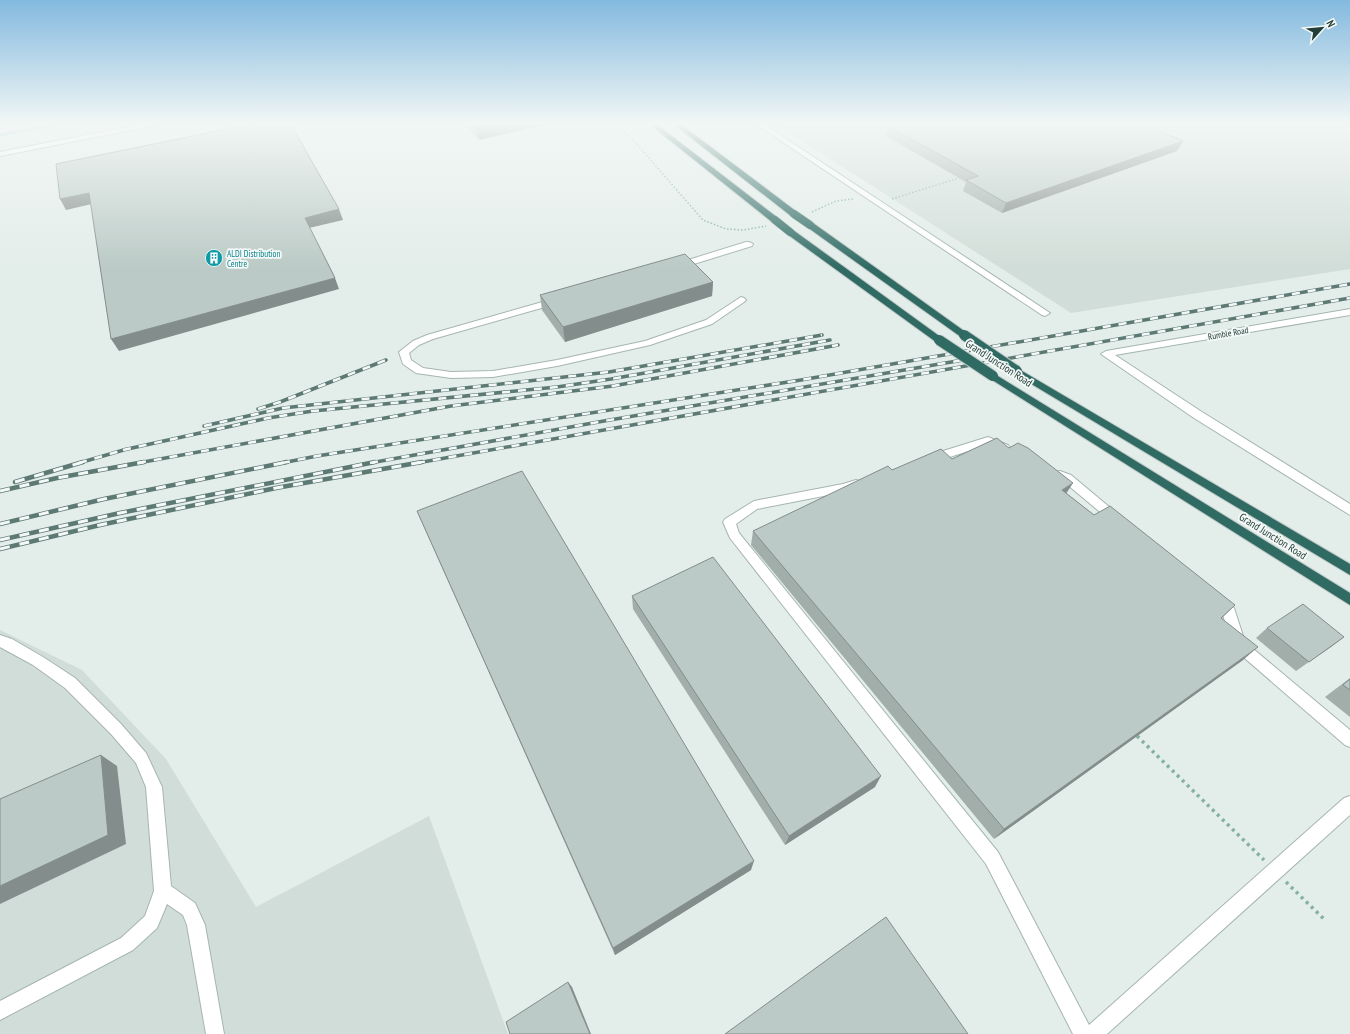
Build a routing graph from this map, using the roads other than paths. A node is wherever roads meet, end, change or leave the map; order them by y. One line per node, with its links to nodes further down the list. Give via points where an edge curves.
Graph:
1 (713, 171): 18 (highway, Grand Junction Road, bridge, via 790,232 939,340)
2 (738, 171): 16 (highway, Grand Junction Road, bridge, via 810,226 1017,371)
3 (830, 171): 9 (street)
4 (748, 244): 5 (street)
5 (671, 268)
6 (566, 298): 7 (street, via 430,337 404,352 407,362 420,371 451,375 493,374 558,363 647,343 709,322)
7 (742, 300)
8 (1350, 312): 14 (street, Rumble Road, via 1106,354)
9 (1045, 313)
10 (1017, 454): 11 (street, via 988,441)
11 (920, 463)
12 (1045, 468): 15 (street, via 1067,478)
13 (866, 480): 25 (street, via 844,488 754,504 729,522 734,535 992,858)
14 (1350, 510)
15 (1127, 528)
16 (1350, 570)
17 (1205, 592): 20 (street, via 1229,612 1239,645)
18 (1350, 600)
19 (0, 641): 22 (street, via 38,661 70,683 141,758 154,787)
20 (1350, 740)
21 (1350, 804): 26 (street)
22 (163, 891): 23 (street, via 152,922 127,944); 24 (street, via 189,909 196,925)
23 (0, 1011)
24 (215, 1034)
25 (1084, 1034)
26 (1093, 1034)

